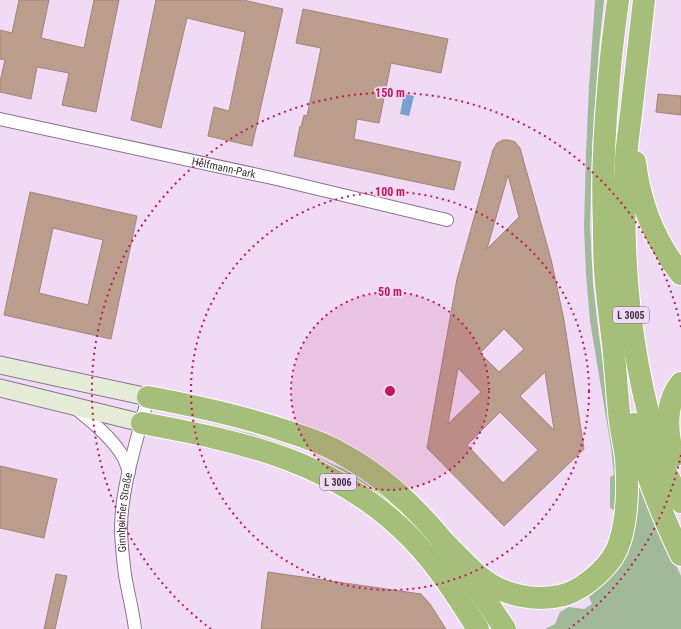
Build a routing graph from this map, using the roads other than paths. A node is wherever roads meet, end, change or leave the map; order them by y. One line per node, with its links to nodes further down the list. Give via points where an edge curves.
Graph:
1 (618, 0): 7 (highway, L 3005, via 607,92 603,173 606,282)
2 (644, 0): 3 (highway, L 3005)
3 (635, 73): 6 (highway, via 637,179 655,233); 15 (highway, L 3005, via 626,158 626,276 643,393 665,469)
4 (0, 119): 5 (street, Helfmann-Park, via 272,178)
5 (447, 220)
6 (681, 274)
7 (614, 357): 16 (highway, via 626,458 626,514 620,543 607,565 581,586 555,596 516,595 491,585 480,577); 17 (highway, L 3005, via 642,457)
8 (0, 365): 11 (main road, L 3006)
9 (681, 383): 15 (highway, via 668,410 669,440)
10 (0, 388): 12 (main road, L 3006)
11 (148, 397): 13 (street, Ginnheimer Straße); 16 (highway, L 3006, via 273,426 342,453 402,497)
12 (73, 406): 13 (main road, L 3006); 14 (street, via 99,428 116,447)
13 (142, 423): 14 (street, Ginnheimer Straße); 19 (highway, L 3006, via 262,450 307,466 349,488 368,500 413,539 442,574)
14 (129, 472): 18 (street, Ginnheimer Straße, via 121,525 125,574)
15 (679, 497)
16 (445, 542): 20 (highway)
17 (681, 555)
18 (135, 629)
19 (478, 629)
20 (505, 629)

